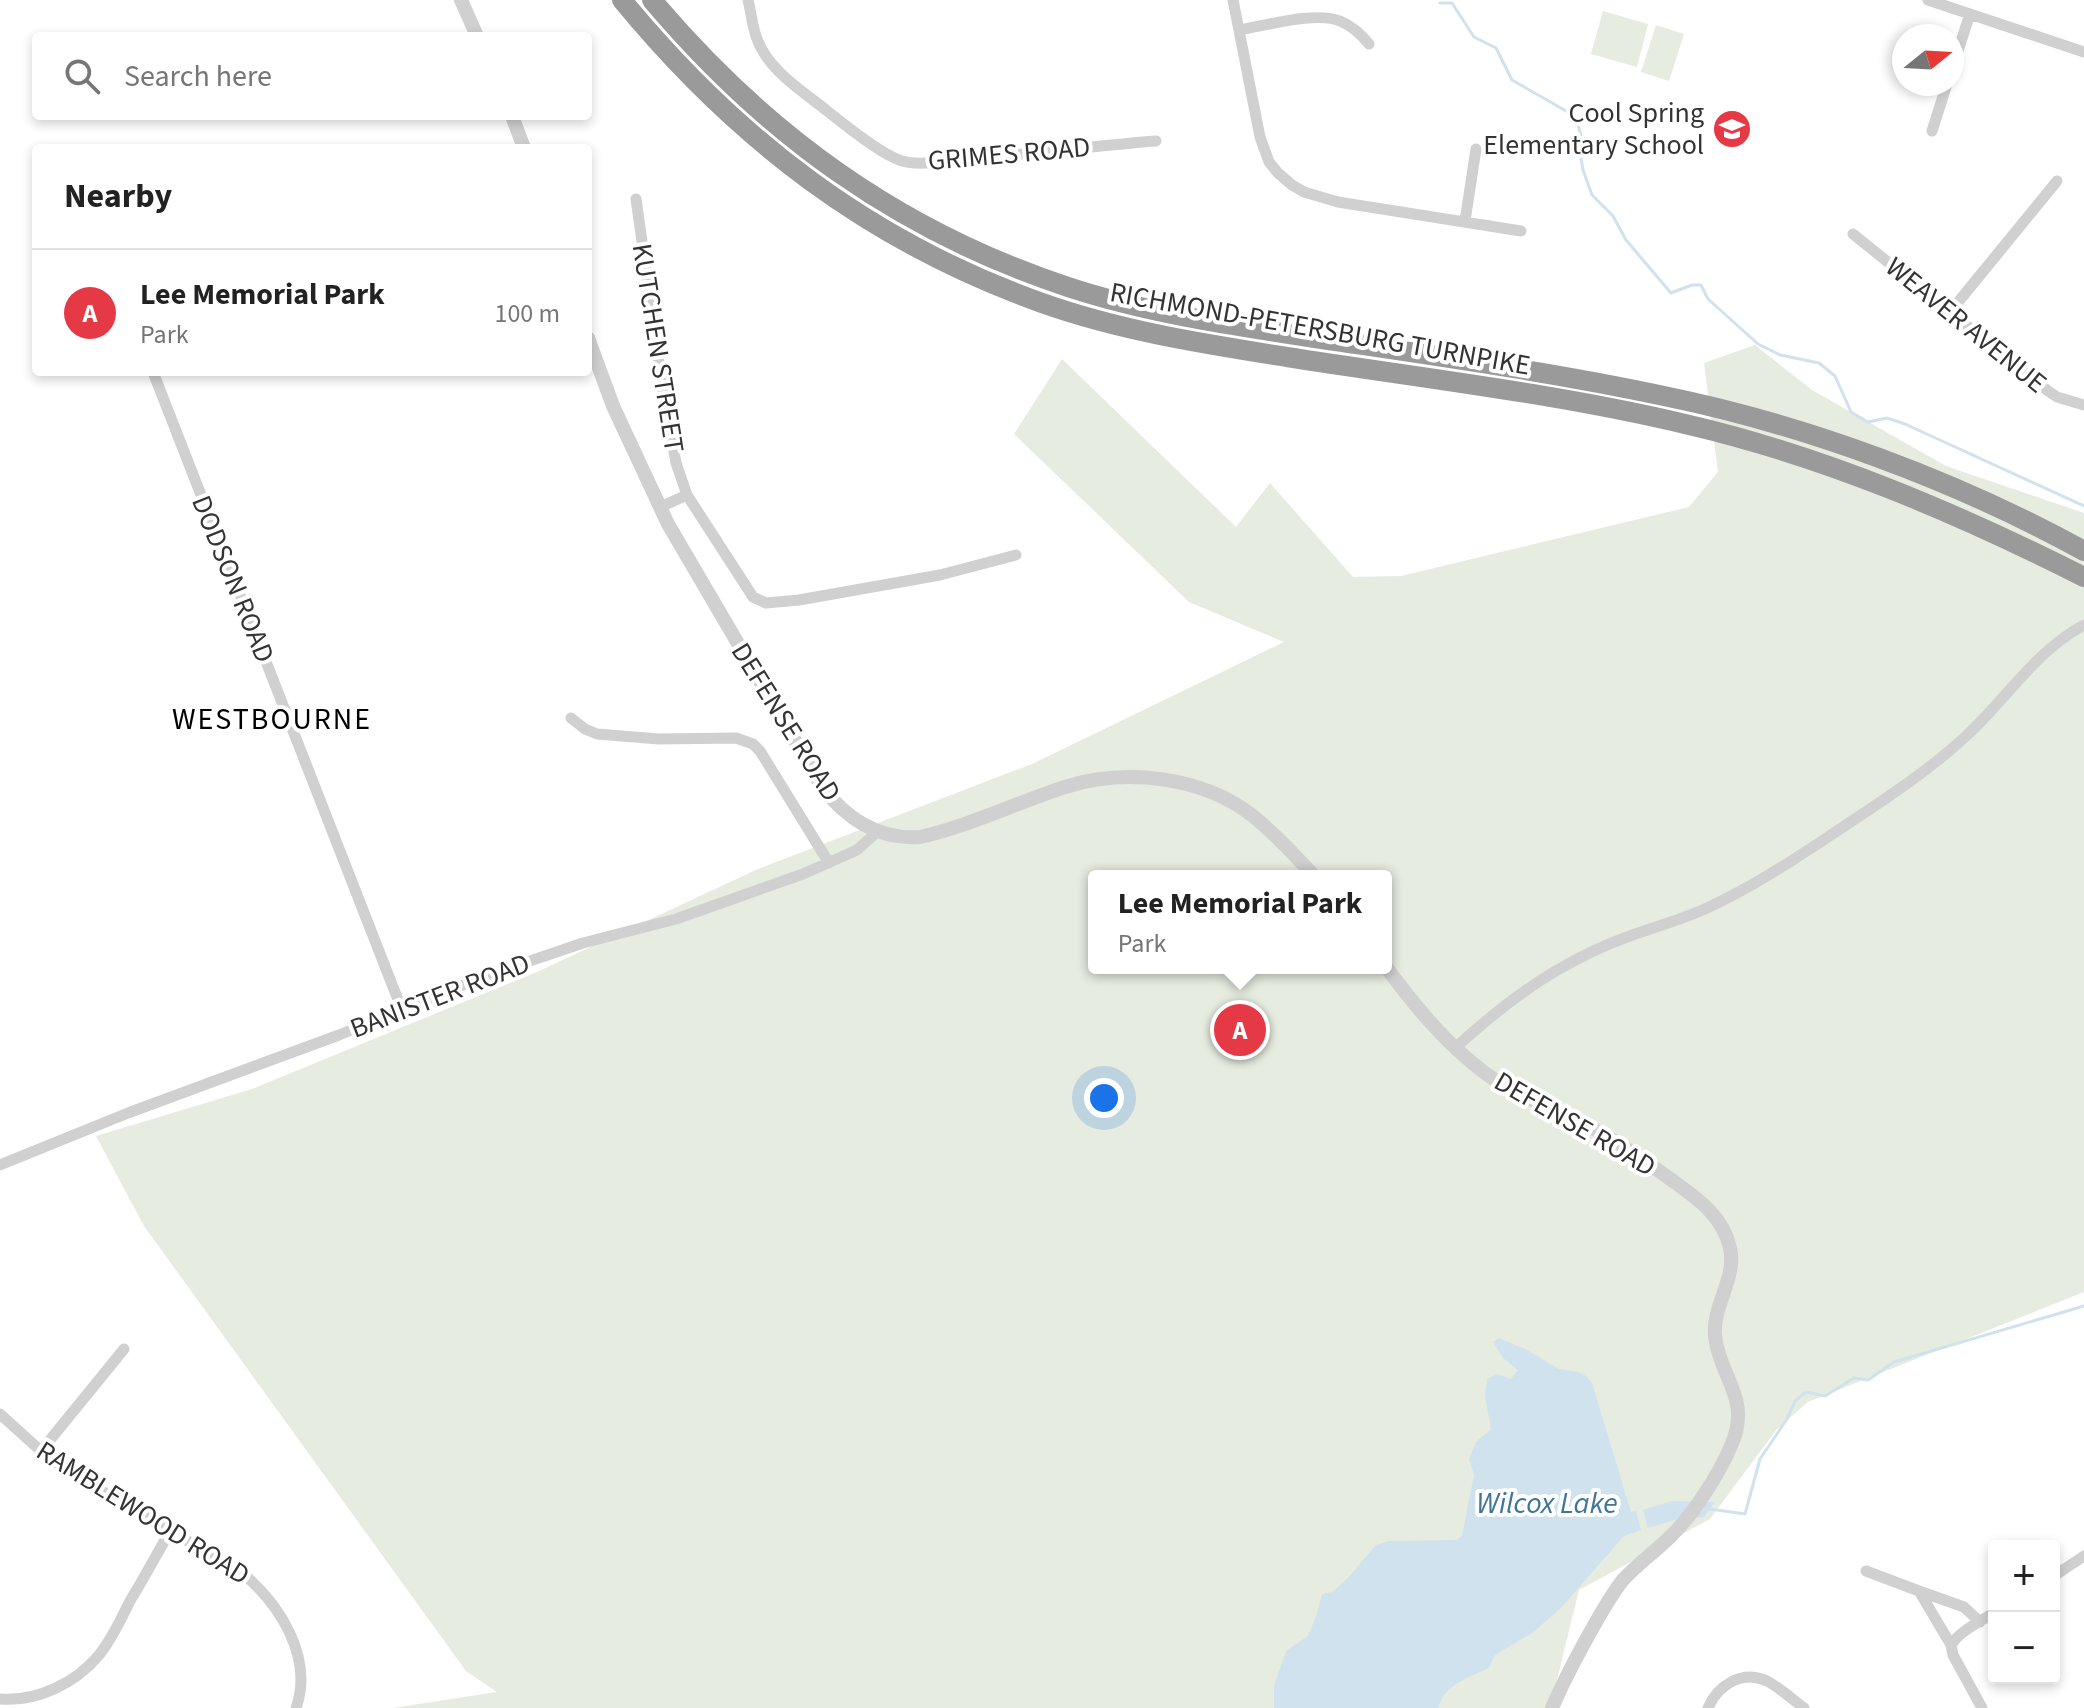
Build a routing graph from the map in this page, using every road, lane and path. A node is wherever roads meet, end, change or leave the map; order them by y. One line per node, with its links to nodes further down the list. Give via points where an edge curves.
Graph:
1 (461, 0): 9 (street)
2 (622, 0): 32 (highway, RICHMOND-PETERSBURG TURNPIKE, via 734,120 851,211 1006,289 1152,334 1689,425 1872,482)
3 (652, 0): 30 (highway, RICHMOND-PETERSBURG TURNPIKE, via 744,98 815,156 926,226 1026,272 1167,314 1590,381 1744,415 1913,472)
4 (748, 0): 16 (street, GRIMES ROAD, via 755,34 779,73 904,161)
5 (1233, 0): 8 (street)
6 (1928, 0): 7 (street)
7 (1970, 14): 10 (street); 12 (street)
8 (1239, 30): 11 (street, via 1335,19); 21 (street, via 1264,150 1292,185 1338,202)
9 (475, 32)
10 (1964, 32)
11 (1369, 44)
12 (2084, 52)
13 (1943, 96): 15 (street)
14 (514, 120): 17 (street)
15 (1932, 131)
16 (1156, 141)
17 (522, 144)
18 (1476, 149): 21 (street)
19 (2057, 181): 24 (street)
20 (636, 199): 28 (street, KUTCHEN STREET, via 663,390)
21 (1465, 221): 22 (street)
22 (1521, 231)
23 (1853, 234): 24 (street, WEAVER AVENUE)
24 (1950, 312): 27 (street, WEAVER AVENUE, via 2048,391)
25 (592, 349): 29 (street, DEFENSE ROAD)
26 (154, 376): 39 (street, DODSON ROAD)
27 (2084, 405)
28 (687, 495): 29 (street); 31 (street, KUTCHEN STREET, via 750,594 766,603 940,575)
29 (660, 507): 35 (street, DEFENSE ROAD, via 822,787 843,811)
30 (2084, 551)
31 (1016, 555)
32 (2084, 577)
33 (2084, 625): 40 (street, via 2029,669 1946,754 1827,838 1707,908 1605,945 1563,967 1516,996)
34 (571, 718): 36 (street, via 597,734 731,737 753,744)
35 (878, 831): 36 (street, BANISTER ROAD, via 857,850); 37 (street, DEFENSE ROAD, via 920,837 1086,782 1149,778 1200,789 1239,806)
36 (829, 863): 39 (street, BANISTER ROAD, via 676,919 543,956)
37 (1308, 870)
38 (1392, 974): 40 (street, DEFENSE ROAD)
39 (402, 1010): 41 (street, BANISTER ROAD)
40 (1455, 1048): 55 (street, DEFENSE ROAD, via 1504,1085 1622,1145 1694,1196 1718,1219 1731,1251 1715,1325 1735,1392 1738,1416 1731,1445 1708,1487 1669,1538 1614,1592)
41 (1, 1162)
42 (124, 1349): 44 (street)
43 (0, 1414): 44 (street, RAMBLEWOOD ROAD)
44 (41, 1451): 45 (street, RAMBLEWOOD ROAD)
45 (170, 1531): 53 (street, via 106,1646 88,1666 39,1694); 54 (street, RAMBLEWOOD ROAD, via 241,1572 269,1598 297,1653 302,1684)
46 (2084, 1556): 48 (street)
47 (1866, 1571): 49 (street)
48 (2060, 1572)
49 (1919, 1591): 51 (street, via 1964,1607); 52 (street)
50 (1988, 1617): 51 (street)
51 (1980, 1622): 52 (street)
52 (1951, 1645): 58 (street)
53 (0, 1699)
54 (296, 1708)
55 (1552, 1708)
56 (1708, 1708): 57 (street, via 1724,1686 1745,1677 1771,1683)
57 (1804, 1708)
58 (1982, 1708)

